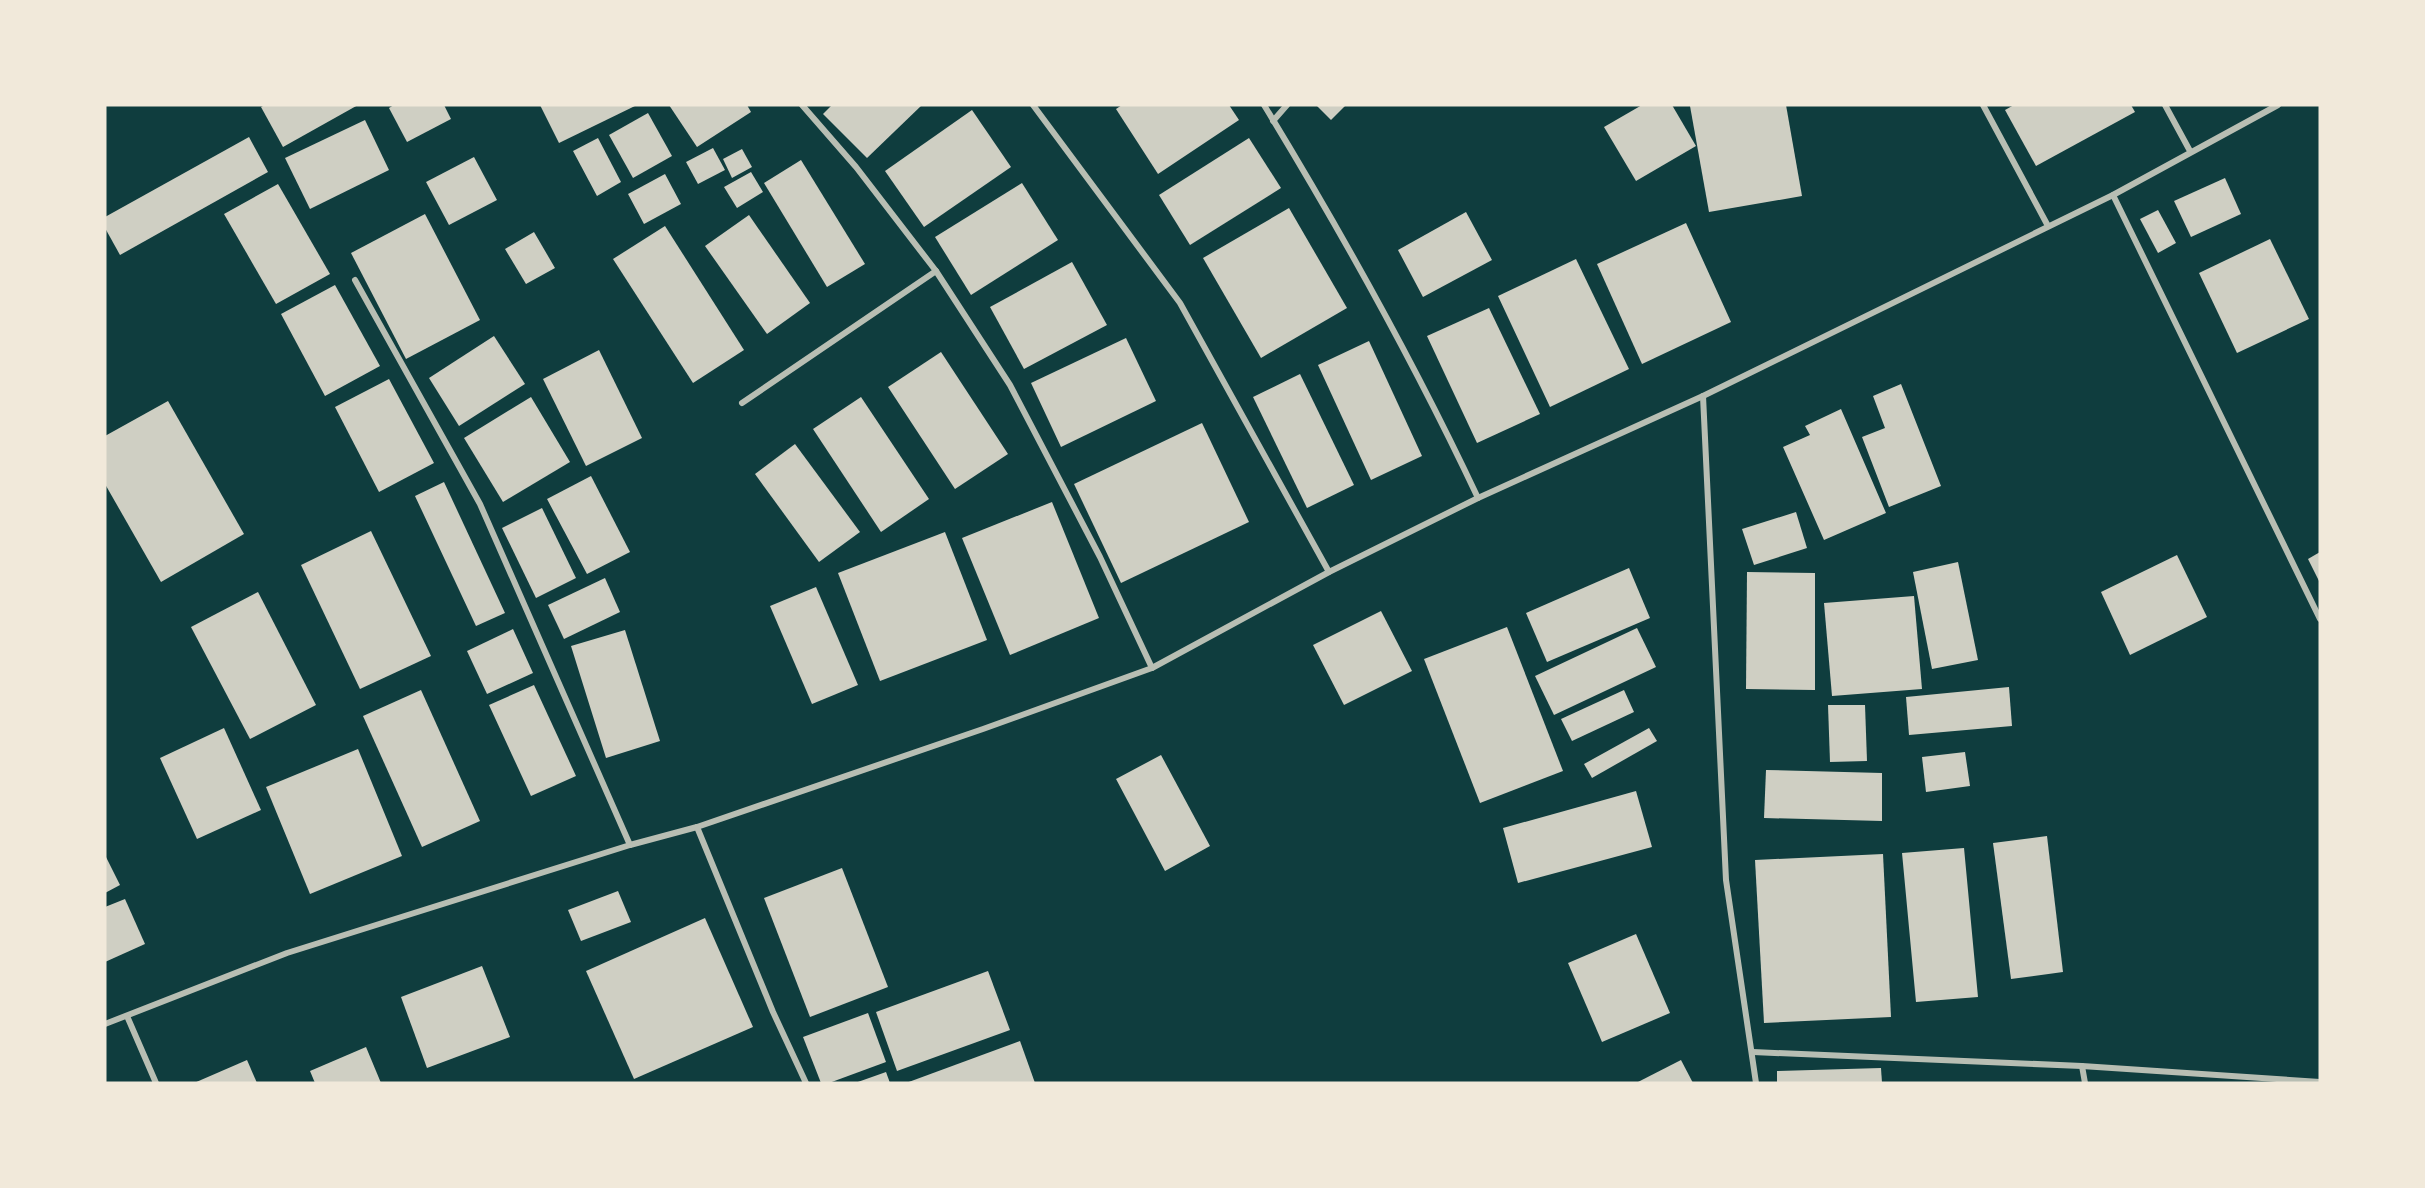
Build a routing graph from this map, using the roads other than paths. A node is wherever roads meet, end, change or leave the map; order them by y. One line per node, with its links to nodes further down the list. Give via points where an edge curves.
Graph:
1 (802, 105): 12 (street, via 856,166)
2 (1033, 105): 17 (street, via 1180,303)
3 (1264, 105): 8 (street)
4 (1287, 105): 8 (street)
5 (1983, 105): 11 (street)
6 (2165, 105): 9 (street)
7 (2278, 105): 9 (street)
8 (1274, 121): 16 (street, via 1364,273)
9 (2190, 151): 10 (street)
10 (2114, 195): 11 (street); 18 (street)
11 (2048, 226): 14 (street)
12 (936, 271): 15 (street); 19 (street, via 1010,385 1100,557)
13 (355, 280): 21 (street, via 480,504)
14 (1703, 396): 16 (street); 24 (street, via 1726,880)
15 (742, 403)
16 (1478, 498): 17 (street)
17 (1329, 572): 19 (street)
18 (2320, 619)
19 (1152, 668): 20 (street)
20 (697, 827): 21 (street); 29 (street)
21 (630, 845): 22 (street, via 287,953)
22 (127, 1016): 23 (street); 28 (street)
23 (105, 1024)
24 (1753, 1052): 25 (street); 30 (street)
25 (2082, 1065): 26 (street); 31 (street)
26 (2287, 1081): 27 (street)
27 (2320, 1082)
28 (156, 1083)
29 (806, 1083)
30 (1756, 1083)
31 (2085, 1083)

